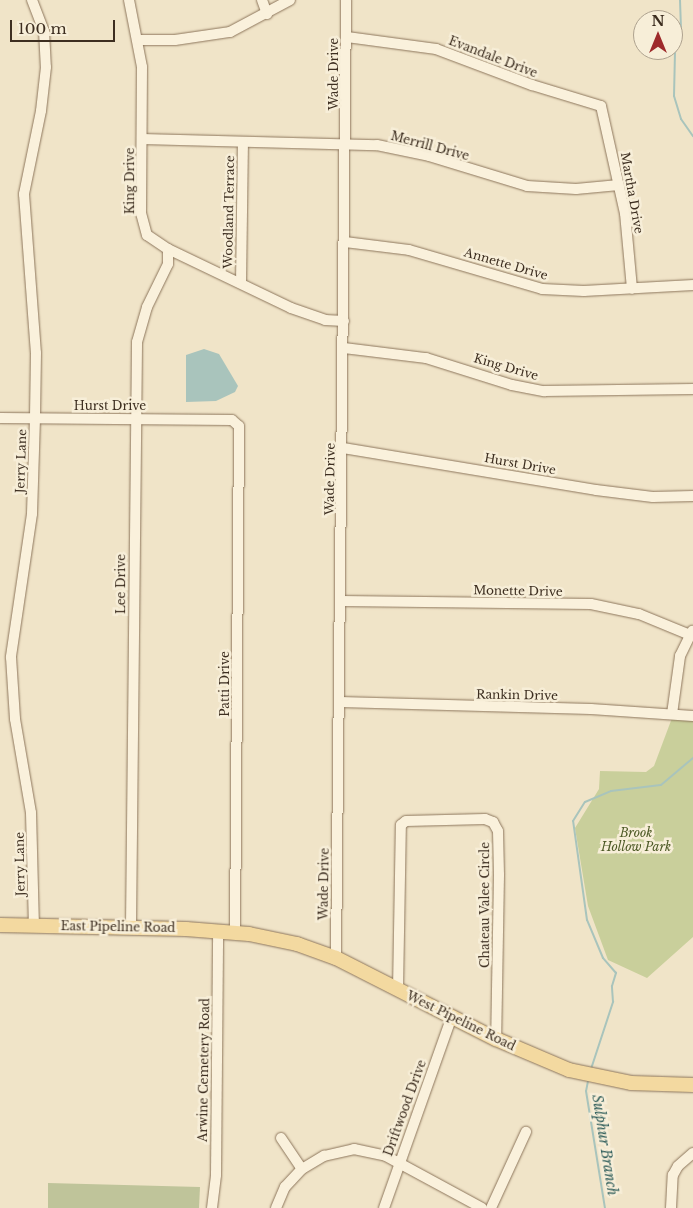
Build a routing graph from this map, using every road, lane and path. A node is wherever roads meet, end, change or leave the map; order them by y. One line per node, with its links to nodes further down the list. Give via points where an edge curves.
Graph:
1 (32, 0): 23 (street, Jerry Lane, via 44,31 46,67 41,111 24,194 36,353)
2 (129, 0): 8 (street, King Drive)
3 (262, 0): 6 (street)
4 (290, 0): 6 (street)
5 (346, 0): 7 (street, Wade Drive)
6 (267, 14): 8 (street, via 230,32 210,37)
7 (346, 37): 9 (street, Evandale Drive, via 436,49 532,86); 12 (street, Wade Drive)
8 (139, 40): 10 (street, King Drive)
9 (600, 104): 13 (street, Martha Drive)
10 (142, 139): 11 (street, Merrill Drive); 15 (street, King Drive, via 141,213 144,230 150,238)
11 (243, 142): 12 (street, Merrill Drive); 16 (street, Woodland Terrace)
12 (346, 143): 13 (street, Merrill Drive, via 377,145 428,156 527,186 576,189); 14 (street, Wade Drive)
13 (619, 185): 18 (street, Martha Drive)
14 (345, 242): 18 (street, Annette Drive, via 409,250 542,289); 19 (street, Wade Drive)
15 (168, 249): 16 (street, King Drive); 24 (street, Lee Drive, via 168,264 140,328)
16 (241, 283): 19 (street, King Drive, via 308,315)
17 (693, 285): 18 (street, Annette Drive)
18 (632, 288)
19 (344, 320): 20 (street, Wade Drive)
20 (344, 348): 21 (street, King Drive, via 426,358 512,385 544,391); 26 (street, Wade Drive)
21 (693, 389)
22 (0, 418): 23 (street, Hurst Drive)
23 (35, 418): 24 (street, Hurst Drive); 34 (street, Jerry Lane, via 32,514 11,657 15,719 31,813)
24 (135, 419): 25 (street, Hurst Drive, via 232,420 239,426); 35 (street, Lee Drive)
25 (240, 434): 37 (street, Patti Drive)
26 (343, 448): 27 (street, Hurst Drive, via 596,490 653,497); 28 (street, Wade Drive)
27 (693, 496)
28 (341, 601): 29 (street, Monette Drive, via 591,604 639,614); 30 (street, Wade Drive)
29 (691, 632): 31 (street, via 680,656)
30 (340, 702): 31 (street, Rankin Drive); 38 (street, Wade Drive)
31 (672, 714): 32 (street, Rankin Drive)
32 (693, 716)
33 (0, 925): 34 (main road, East Pipeline Road)
34 (34, 925): 35 (main road, East Pipeline Road)
35 (132, 926): 36 (main road, East Pipeline Road)
36 (218, 932): 37 (main road, East Pipeline Road); 48 (street, Arwine Cemetery Road, via 216,1175)
37 (235, 933): 38 (main road, West Pipeline Road, via 298,944)
38 (336, 958): 39 (main road, West Pipeline Road)
39 (398, 990): 40 (main road, West Pipeline Road); 41 (street, Chateau Valee Circle, via 401,825 416,821 484,819 493,822 498,831 499,875)
40 (452, 1016): 41 (main road, West Pipeline Road); 46 (street, Driftwood Drive)
41 (496, 1039): 42 (main road, West Pipeline Road, via 569,1070 609,1080 660,1086)
42 (693, 1085)
43 (526, 1132): 52 (street)
44 (281, 1138): 47 (street)
45 (693, 1153): 53 (street, via 678,1166 672,1182)
46 (399, 1162): 47 (street, via 354,1149 324,1156); 50 (street, Driftwood Drive); 51 (street)
47 (302, 1169): 49 (street, via 285,1187)
48 (212, 1208)
49 (276, 1208)
50 (384, 1208)
51 (482, 1208)
52 (490, 1208)
53 (671, 1208)

